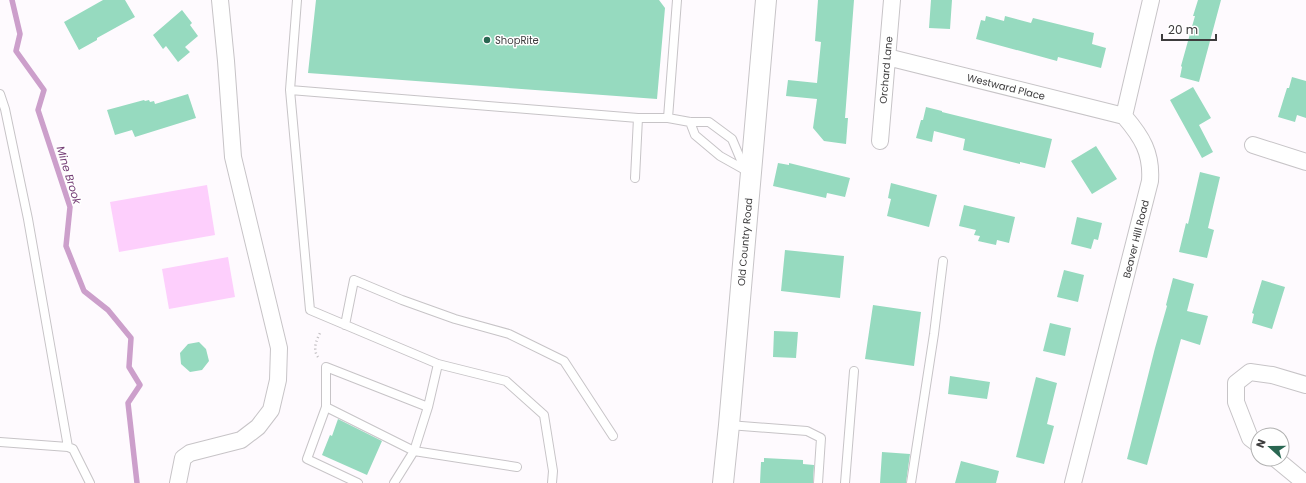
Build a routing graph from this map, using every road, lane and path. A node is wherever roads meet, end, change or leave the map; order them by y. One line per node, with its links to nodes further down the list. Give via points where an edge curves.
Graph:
1 (220, 0): 37 (street, via 233,157 279,348 278,380 271,410 258,427 241,440 187,455 183,458)
2 (297, 0): 8 (lane)
3 (677, 0): 12 (lane)
4 (766, 0): 17 (street, Old Country Road)
5 (892, 0): 7 (street, Orchard Lane)
6 (1151, 0): 10 (street)
7 (888, 57): 10 (street, Westward Place); 14 (street, Orchard Lane)
8 (290, 90): 11 (lane); 20 (lane, via 310,310)
9 (0, 94): 32 (lane, via 28,219)
10 (1124, 116): 45 (street, Beaver Hill Road, via 1136,130 1149,155 1150,181)
11 (638, 118): 12 (lane); 18 (lane)
12 (668, 118): 13 (lane)
13 (690, 122): 17 (lane, via 695,135); 17 (lane, via 709,122 732,139)
14 (880, 141)
15 (1253, 145): 16 (street)
16 (1306, 162)
17 (748, 175): 28 (street, Old Country Road)
18 (635, 178)
19 (944, 261): 44 (lane)
20 (345, 325): 22 (lane); 29 (lane, via 354,280 455,320 509,334 564,361)
21 (320, 331): 23 (path, via 316,354)
22 (438, 364): 27 (lane); 40 (lane, via 506,381 544,415 553,471)
23 (326, 367): 26 (lane); 27 (lane)
24 (854, 371): 43 (lane)
25 (1306, 385): 30 (street, via 1272,375 1250,372 1236,383 1236,402)
26 (326, 407): 33 (lane); 38 (lane, via 307,459)
27 (428, 407): 33 (lane)
28 (730, 426): 41 (street, Old Country Road); 42 (lane, via 807,431 821,438)
29 (613, 436)
30 (1250, 438)
31 (0, 442): 32 (lane)
32 (70, 448): 36 (lane)
33 (414, 451): 34 (lane); 39 (lane)
34 (517, 467)
35 (1286, 467): 46 (street)
36 (90, 483)
37 (178, 483)
38 (358, 483)
39 (394, 483)
40 (552, 483)
41 (723, 483)
42 (818, 483)
43 (845, 483)
44 (911, 483)
45 (1073, 483)
46 (1305, 483)

